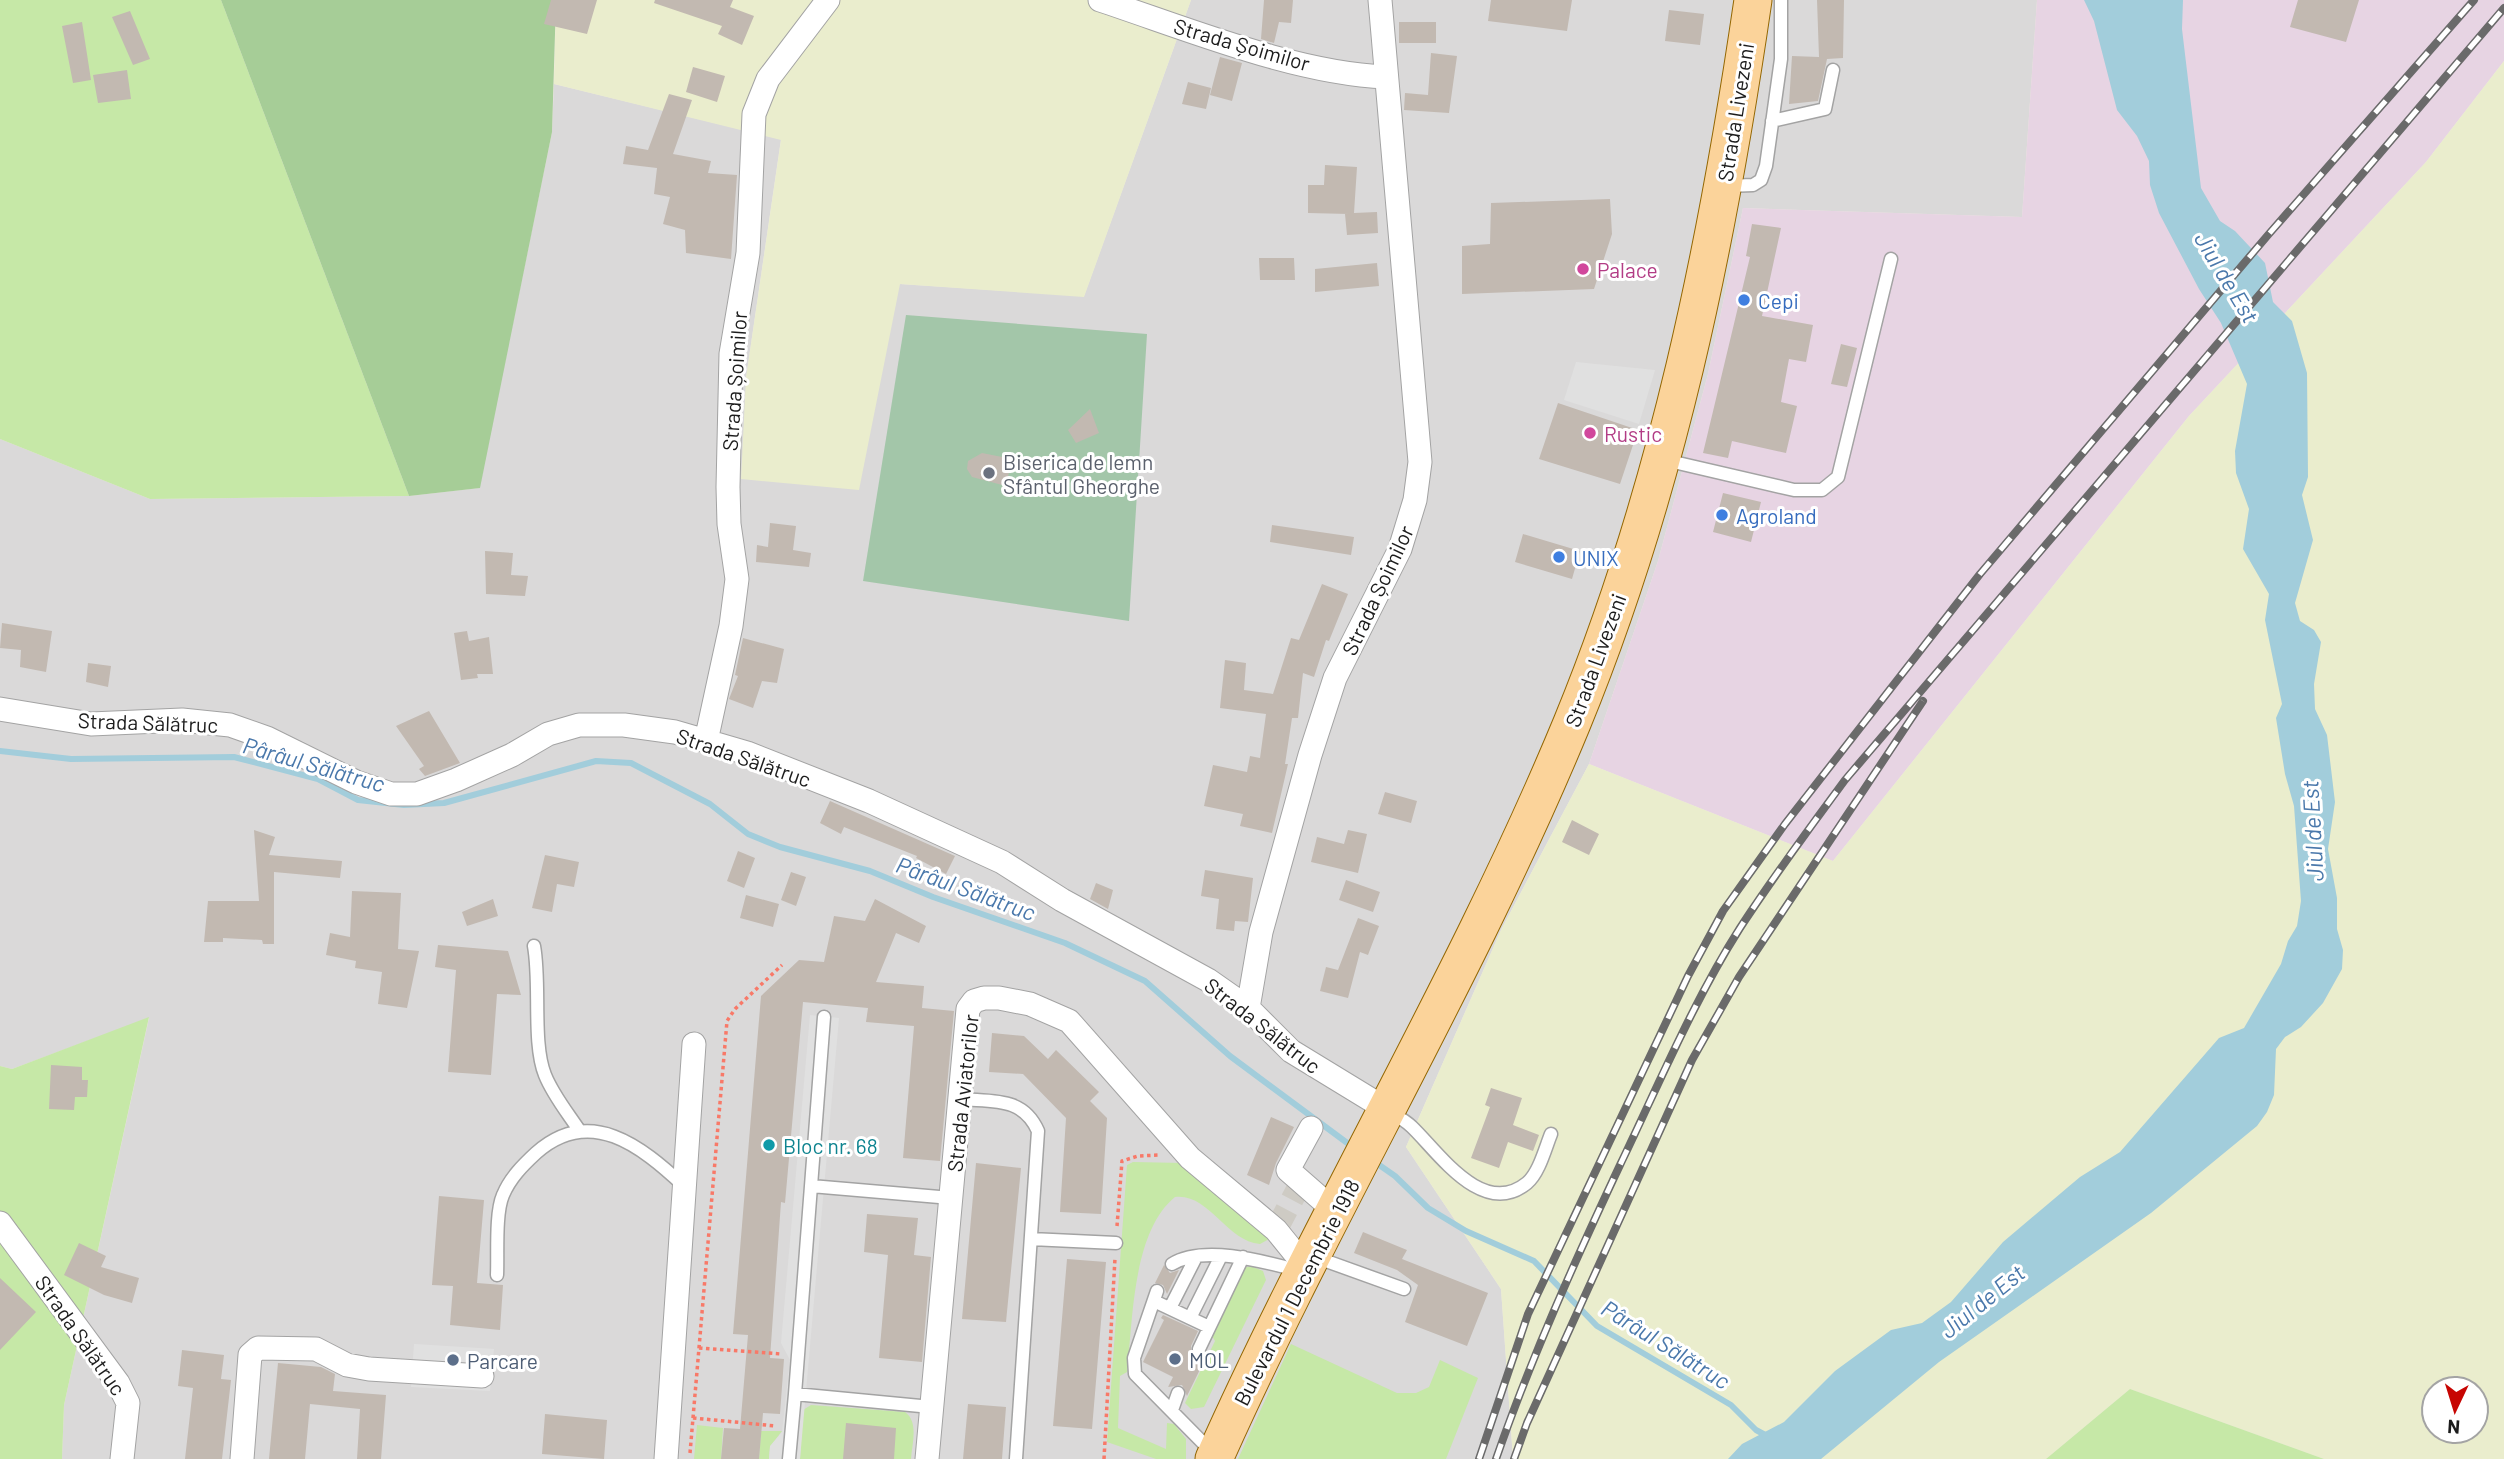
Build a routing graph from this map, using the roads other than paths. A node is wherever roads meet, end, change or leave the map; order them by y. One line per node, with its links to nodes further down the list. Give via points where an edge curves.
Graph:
1 (828, 0): 13 (street, Strada Șoimilor, via 768,79 754,114 748,253 731,354 728,487 737,579)
2 (1100, 0): 7 (street, Strada Șoimilor, via 1254,50 1352,76)
3 (1380, 0): 7 (street, Strada Șoimilor)
4 (1753, 0): 9 (main road, Strada Livezeni)
5 (1781, 0): 8 (lane)
6 (1833, 70): 8 (lane, via 1825,109)
7 (1386, 77): 15 (street, Strada Șoimilor, via 1420,462 1415,500 1400,550 1331,691 1281,855)
8 (1772, 121): 9 (lane, via 1761,180 1753,185)
9 (1723, 186): 11 (main road, Strada Livezeni)
10 (1892, 259): 11 (lane, via 1838,477 1822,490 1794,490)
11 (1662, 460): 19 (main road, Strada Livezeni, via 1624,580 1563,743)
12 (0, 709): 13 (street, Strada Sălătruc, via 91,723 182,720 230,725 390,794 417,794 456,780 548,734 579,725 675,732)
13 (706, 741): 15 (street, Strada Sălătruc, via 869,801 1002,862 1208,980)
14 (534, 946): 21 (lane, via 538,1044 544,1073)
15 (1248, 1008): 19 (street, Strada Sălătruc, via 1291,1051)
16 (824, 1017): 24 (lane)
17 (694, 1044): 23 (street)
18 (961, 1099): 25 (street, Strada Aviatorilor); 28 (lane, via 1012,1105 1030,1114 1038,1131); 34 (street, Strada Aviatorilor, via 968,1009 974,1001 984,998 1030,1004 1069,1021 1190,1158 1276,1230)
19 (1382, 1117): 22 (lane, via 1411,1126 1457,1174 1485,1191 1514,1190 1529,1182); 26 (main road, Bulevardul 1 Decembrie 1918)
20 (1311, 1128): 26 (street, via 1288,1170)
21 (579, 1130): 23 (lane, via 612,1136 648,1152); 35 (lane, via 550,1141 521,1167 502,1196)
22 (1551, 1134)
23 (684, 1186): 49 (street)
24 (811, 1186): 25 (lane); 43 (lane)
25 (951, 1198): 44 (street, Strada Aviatorilor)
26 (1340, 1203): 34 (main road, Bulevardul 1 Decembrie 1918)
27 (0, 1223): 47 (street, Strada Sălătruc, via 123,1393 128,1403)
28 (1031, 1239): 29 (lane); 52 (lane)
29 (1116, 1243)
30 (1221, 1256): 31 (lane); 32 (lane); 38 (lane)
31 (1196, 1257): 33 (lane); 37 (lane)
32 (1244, 1257): 34 (lane); 39 (lane)
33 (1172, 1264)
34 (1308, 1265): 36 (lane); 46 (main road, Bulevardul 1 Decembrie 1918)
35 (497, 1275)
36 (1404, 1289)
37 (1170, 1308): 38 (lane); 45 (lane, via 1156,1296 1134,1358 1135,1374)
38 (1190, 1318): 39 (lane)
39 (1209, 1327): 40 (lane)
40 (1199, 1349)
41 (482, 1376): 48 (street, via 369,1369 347,1365 316,1349 258,1348 250,1355 248,1366)
42 (1178, 1393): 45 (lane)
43 (794, 1394): 44 (lane); 50 (lane)
44 (931, 1407): 51 (street, Strada Aviatorilor)
45 (1172, 1410): 46 (lane)
46 (1215, 1457)
47 (122, 1459)
48 (242, 1459)
49 (666, 1459)
50 (789, 1459)
51 (926, 1459)
52 (1016, 1459)

